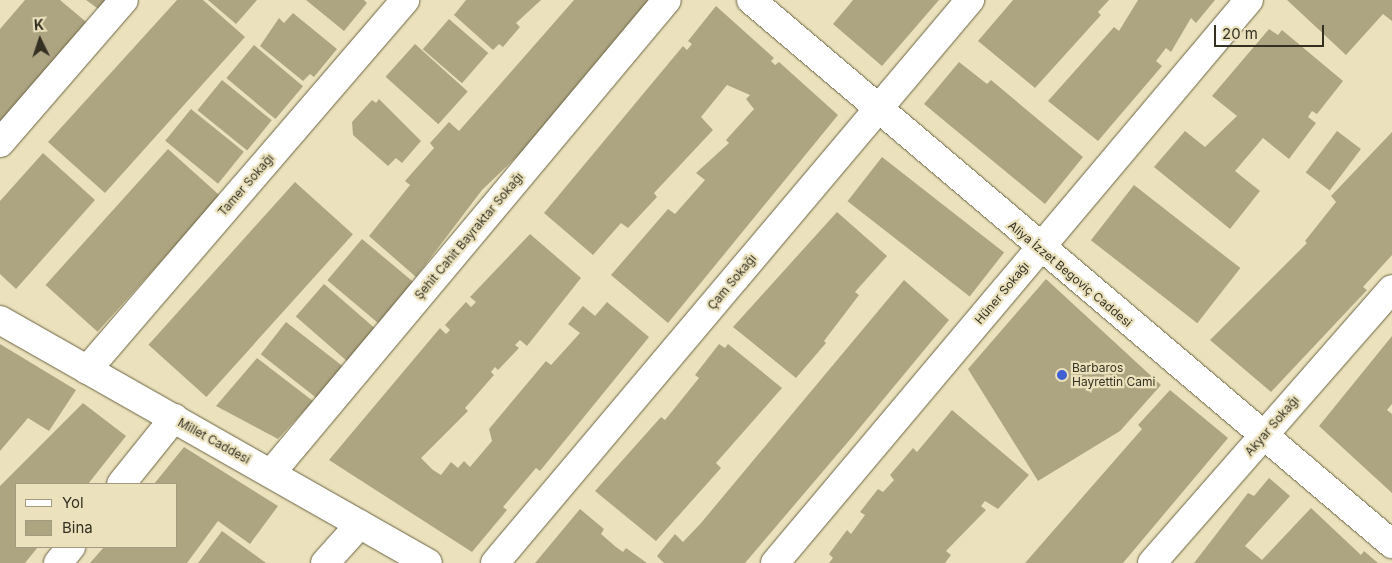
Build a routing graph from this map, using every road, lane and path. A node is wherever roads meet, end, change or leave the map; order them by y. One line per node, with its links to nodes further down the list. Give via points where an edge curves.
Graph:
1 (124, 0): 8 (street)
2 (405, 0): 12 (street, Tamer Sokağı)
3 (667, 0): 15 (street, Şehit Cahit Bayraktar Sokağı)
4 (751, 0): 7 (street, Aliya İzzet Begoviç Caddesi)
5 (970, 0): 7 (street, Çam Sokağı)
6 (1249, 0): 9 (street, Hüner Sokağı)
7 (878, 110): 9 (street, Aliya İzzet Begoviç Caddesi); 23 (street, Çam Sokağı)
8 (0, 142)
9 (1039, 249): 14 (street, Aliya İzzet Begoviç Caddesi); 24 (street, Hüner Sokağı)
10 (1392, 289): 14 (street, Akyar Sokağı)
11 (0, 320): 12 (street, Millet Caddesi)
12 (87, 370): 13 (street, Millet Caddesi)
13 (174, 418): 15 (street, Millet Caddesi); 16 (street)
14 (1264, 434): 18 (street, Aliya İzzet Begoviç Caddesi); 25 (street, Akyar Sokağı)
15 (272, 472): 17 (street, Millet Caddesi)
16 (122, 483)
17 (360, 524): 21 (street); 22 (street, Millet Caddesi)
18 (1392, 544)
19 (70, 548): 20 (street)
20 (58, 563)
21 (325, 563)
22 (428, 563)
23 (494, 563)
24 (775, 563)
25 (1152, 563)

